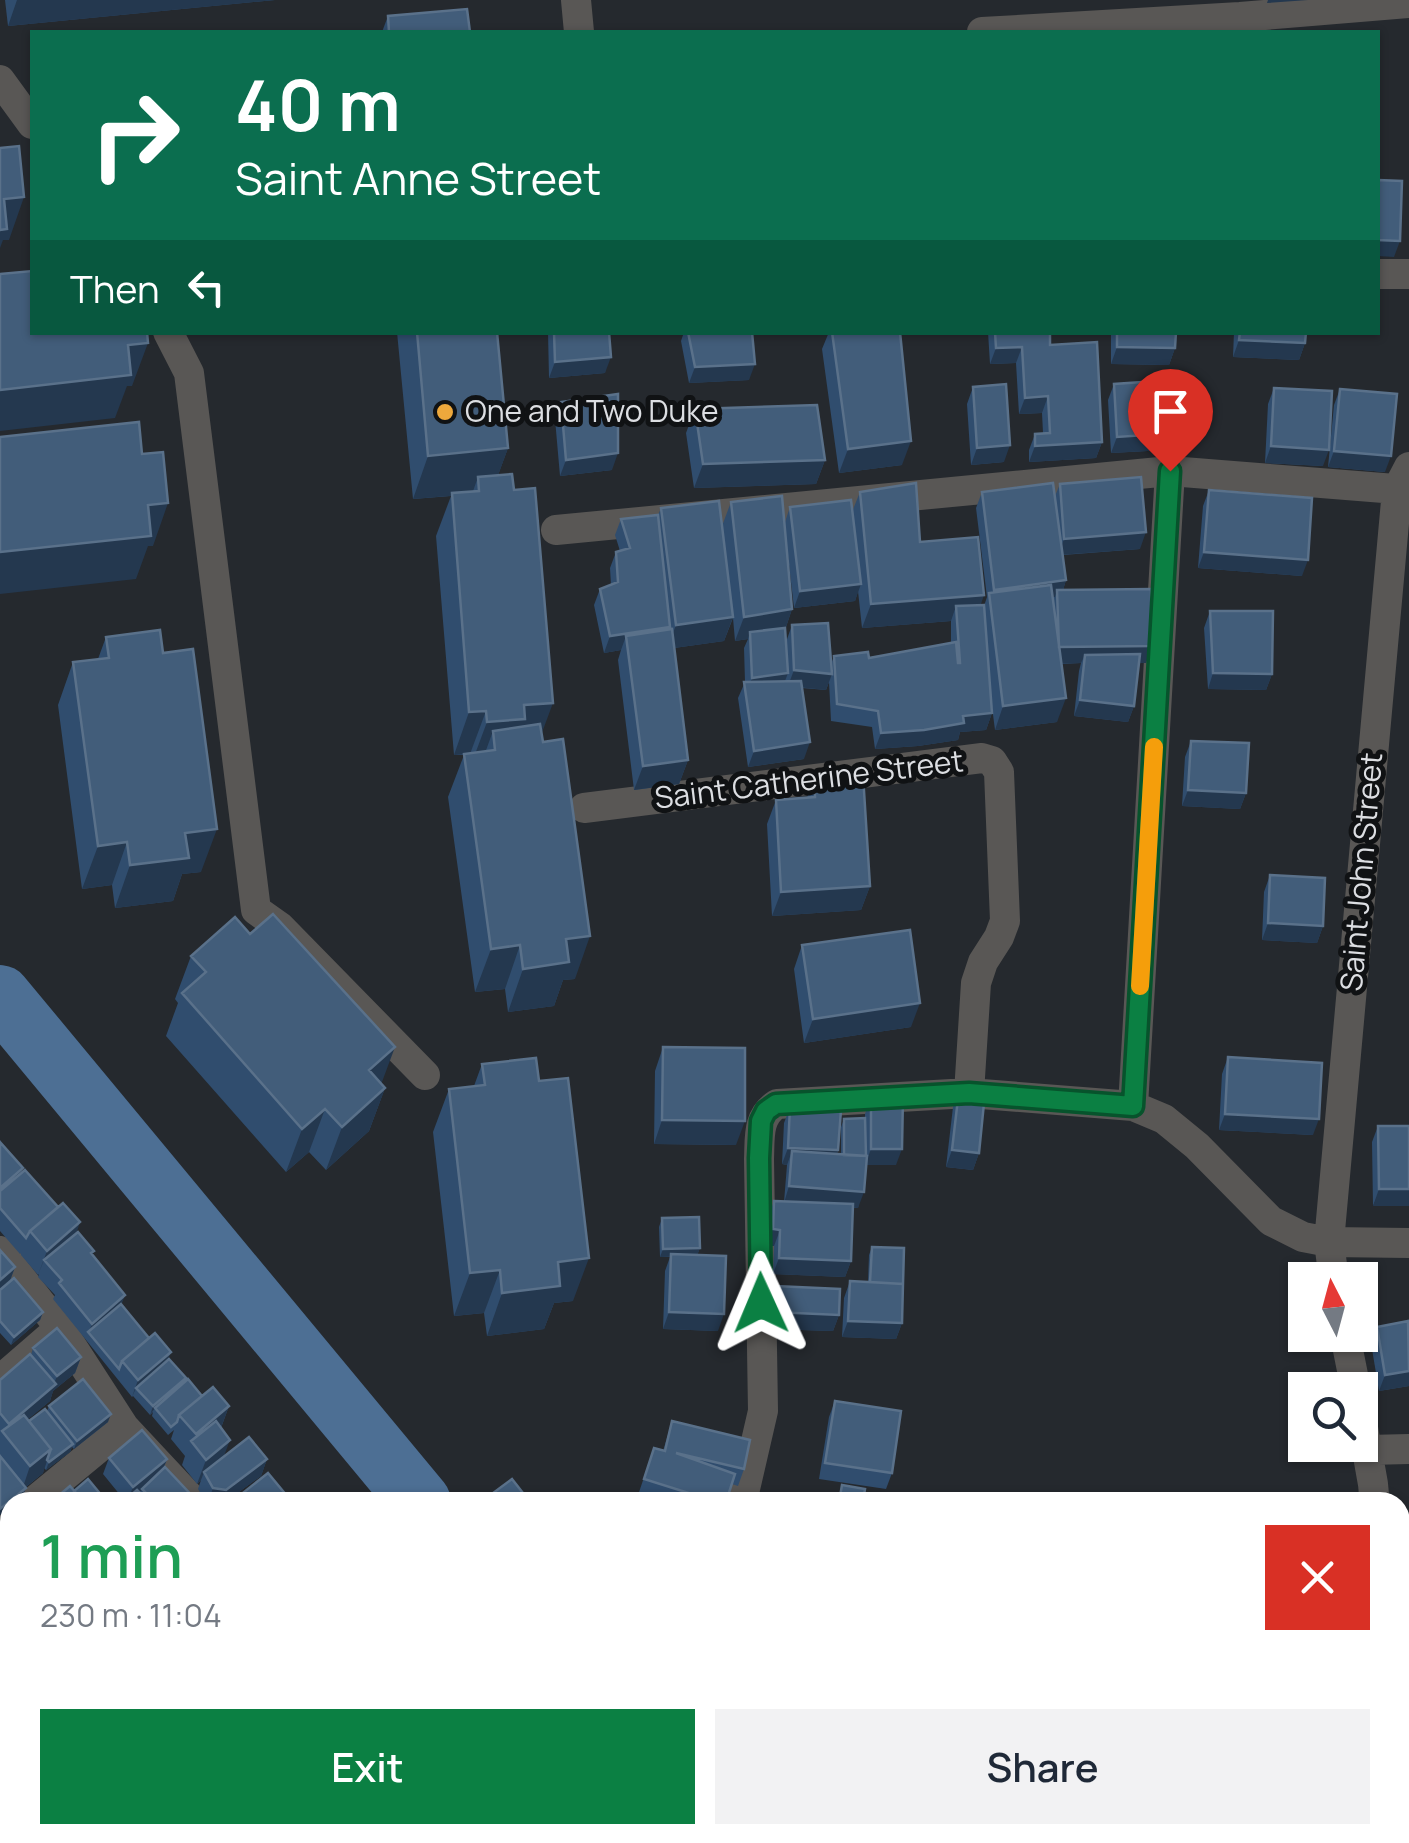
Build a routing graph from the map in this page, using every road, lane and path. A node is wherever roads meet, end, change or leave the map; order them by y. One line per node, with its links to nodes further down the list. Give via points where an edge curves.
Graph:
1 (576, 0): 4 (street)
2 (1409, 4): 3 (street)
3 (1240, 25): 5 (street)
4 (578, 30)
5 (1056, 30)
6 (0, 80): 7 (street)
7 (30, 121)
8 (1380, 274): 9 (street)
9 (1409, 274)
10 (170, 335): 15 (street, via 189,373 256,910 280,926)
11 (1170, 471): 12 (street); 13 (street); 17 (street)
12 (1405, 482): 18 (street, Saint John Street)
13 (556, 530)
14 (584, 808): 16 (street, Saint Catherine Street, via 992,761 999,772 1005,922 976,983)
15 (426, 1075)
16 (969, 1093): 17 (street); 30 (street, via 776,1104 766,1111 759,1158 763,1411)
17 (1133, 1106): 18 (street, via 1197,1146 1271,1221)
18 (1329, 1242): 19 (street); 21 (street, Saint John Street)
19 (1409, 1243)
20 (0, 1250): 22 (street)
21 (1332, 1262)
22 (60, 1328): 23 (street); 24 (street)
23 (0, 1380)
24 (124, 1427): 28 (street); 29 (street)
25 (1409, 1449): 26 (street)
26 (1378, 1450)
27 (1370, 1462): 31 (street)
28 (44, 1492)
29 (185, 1492)
30 (744, 1492)
31 (1374, 1492)

